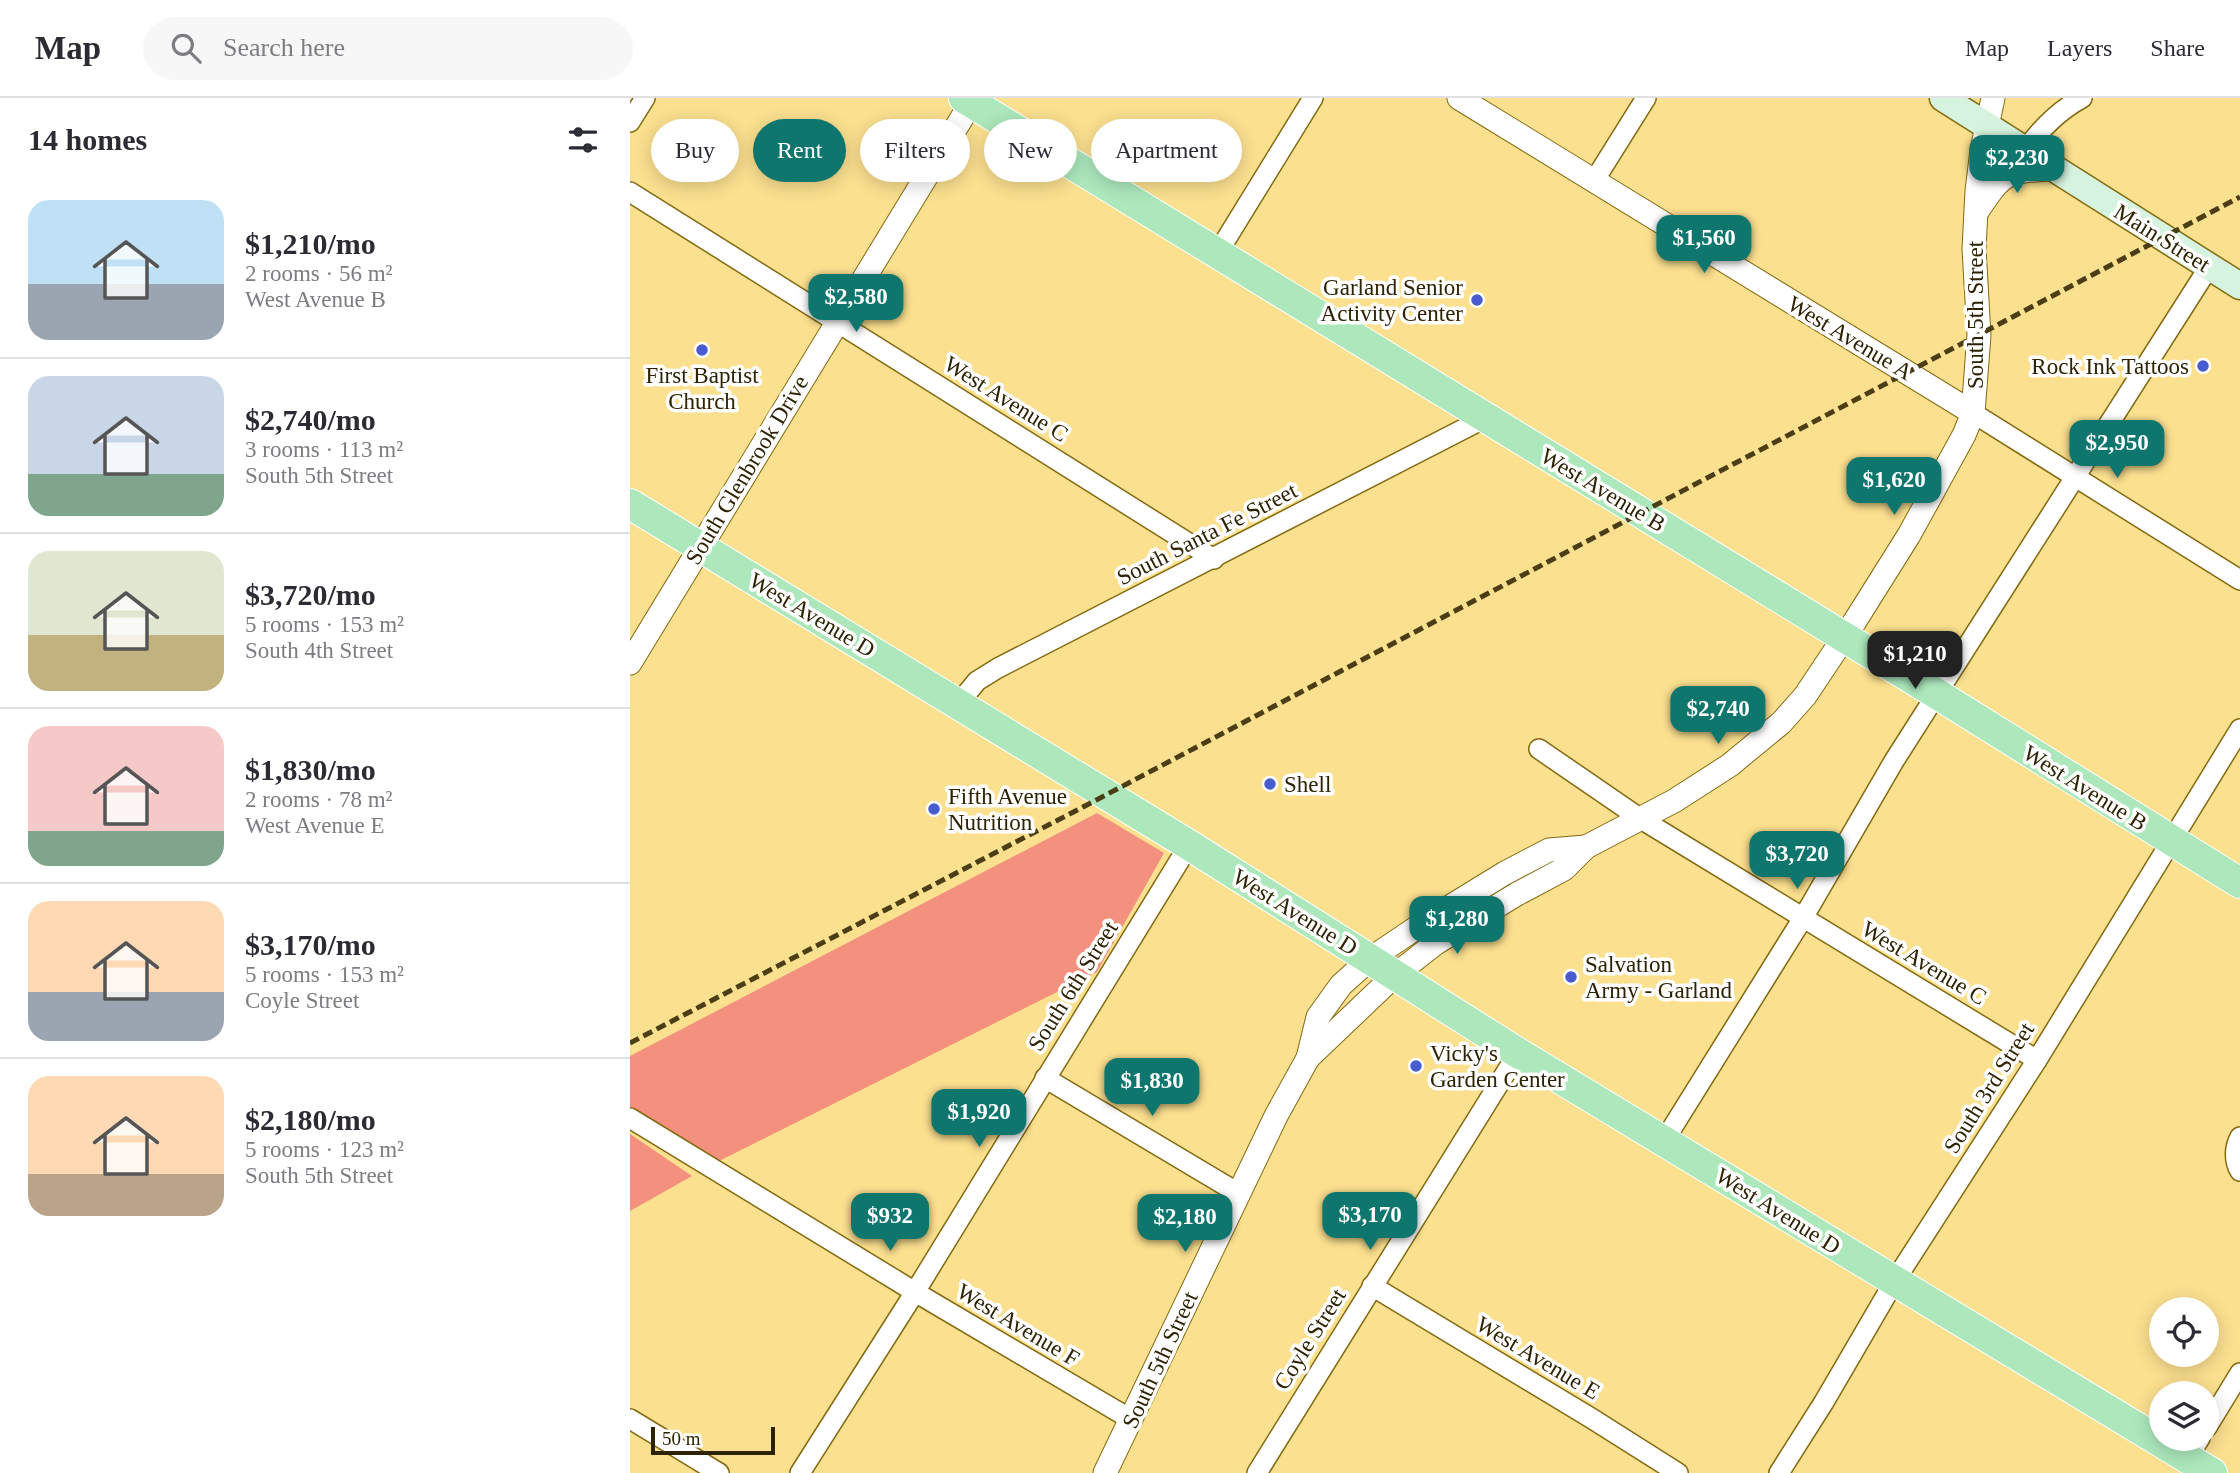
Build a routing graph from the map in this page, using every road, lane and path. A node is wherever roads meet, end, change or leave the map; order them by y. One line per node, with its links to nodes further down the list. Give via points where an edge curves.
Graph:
1 (645, 98): 9 (street)
2 (1313, 98): 16 (street)
3 (1459, 98): 13 (street, West Avenue A)
4 (1646, 98): 13 (street)
5 (1943, 98): 10 (main road, Main Street)
6 (1993, 98): 10 (street, South 5th Street)
7 (2082, 98): 11 (street, via 2064,108)
8 (970, 99): 16 (main road, West Avenue B); 19 (street, South Glenbrook Drive)
9 (630, 122)
10 (1987, 125): 11 (main road, Main Street); 15 (street, South 5th Street)
11 (2025, 151): 12 (main road, Main Street)
12 (2053, 169): 15 (street, via 2013,172 1996,184); 17 (main road, Main Street)
13 (1594, 181): 20 (street, West Avenue A)
14 (630, 192): 19 (street, West Avenue C)
15 (1976, 212): 20 (street, South 5th Street, via 1979,335)
16 (1217, 254): 21 (main road, West Avenue B)
17 (2209, 267): 18 (main road, Main Street); 22 (street)
18 (2240, 286)
19 (837, 323): 24 (street, South Glenbrook Drive); 25 (street, West Avenue C)
20 (1973, 413): 22 (street, West Avenue A); 27 (street, South 5th Street, via 1909,535)
21 (1486, 418): 25 (street, South Santa Fe Street); 27 (main road, West Avenue B)
22 (2074, 476): 26 (street, West Avenue A); 29 (street)
23 (630, 504): 24 (main road, West Avenue D)
24 (700, 548): 28 (street, South Glenbrook Drive); 30 (main road, West Avenue D)
25 (1213, 559): 30 (street, South Santa Fe Street, via 998,668 977,681)
26 (2240, 580)
27 (1845, 637): 29 (main road, West Avenue B); 33 (street, South 5th Street, via 1781,723 1730,765)
28 (630, 663)
29 (1937, 694): 34 (main road, West Avenue B); 38 (street)
30 (958, 704): 35 (main road, West Avenue D)
31 (2240, 729): 34 (street, South 3rd Street)
32 (1539, 749): 33 (street, West Avenue C)
33 (1641, 819): 36 (street, South 5th Street); 38 (street, West Avenue C)
34 (2170, 841): 37 (main road, West Avenue B); 43 (street, South 3rd Street)
35 (1189, 845): 39 (main road, West Avenue D); 44 (street, South 6th Street)
36 (1586, 847): 39 (street, South 5th Street, via 1549,850 1422,923); 40 (street, South 5th Street, via 1564,869 1436,943)
37 (2240, 883)
38 (1803, 918): 43 (street, West Avenue C); 47 (street)
39 (1370, 959): 40 (main road, West Avenue D); 42 (street, South 5th Street, via 1341,985 1318,1017)
40 (1395, 975): 41 (main road, West Avenue D); 42 (street, South 5th Street)
41 (1518, 1053): 47 (main road, West Avenue D); 51 (street, Coyle Street)
42 (1308, 1058): 49 (street, South 5th Street)
43 (2037, 1060): 50 (street, South 3rd Street)
44 (1045, 1078): 49 (street); 52 (street, South 6th Street)
45 (630, 1118): 52 (street, West Avenue F)
46 (2240, 1137): 48 (street, via 2236,1164)
47 (1664, 1141): 50 (main road, West Avenue D)
48 (2240, 1171)
49 (1238, 1193): 56 (street, South 5th Street)
50 (1894, 1282): 57 (main road, West Avenue D); 63 (street, South 3rd Street)
51 (1372, 1286): 61 (street, Coyle Street); 62 (street, West Avenue E)
52 (915, 1292): 56 (street, West Avenue F); 59 (street, South 6th Street)
53 (2240, 1373): 54 (street)
54 (2219, 1407)
55 (630, 1419): 58 (street)
56 (1132, 1420): 60 (street, South 5th Street)
57 (2200, 1457)
58 (719, 1473)
59 (800, 1473)
60 (1105, 1473)
61 (1257, 1473)
62 (1678, 1473)
63 (1779, 1473)

